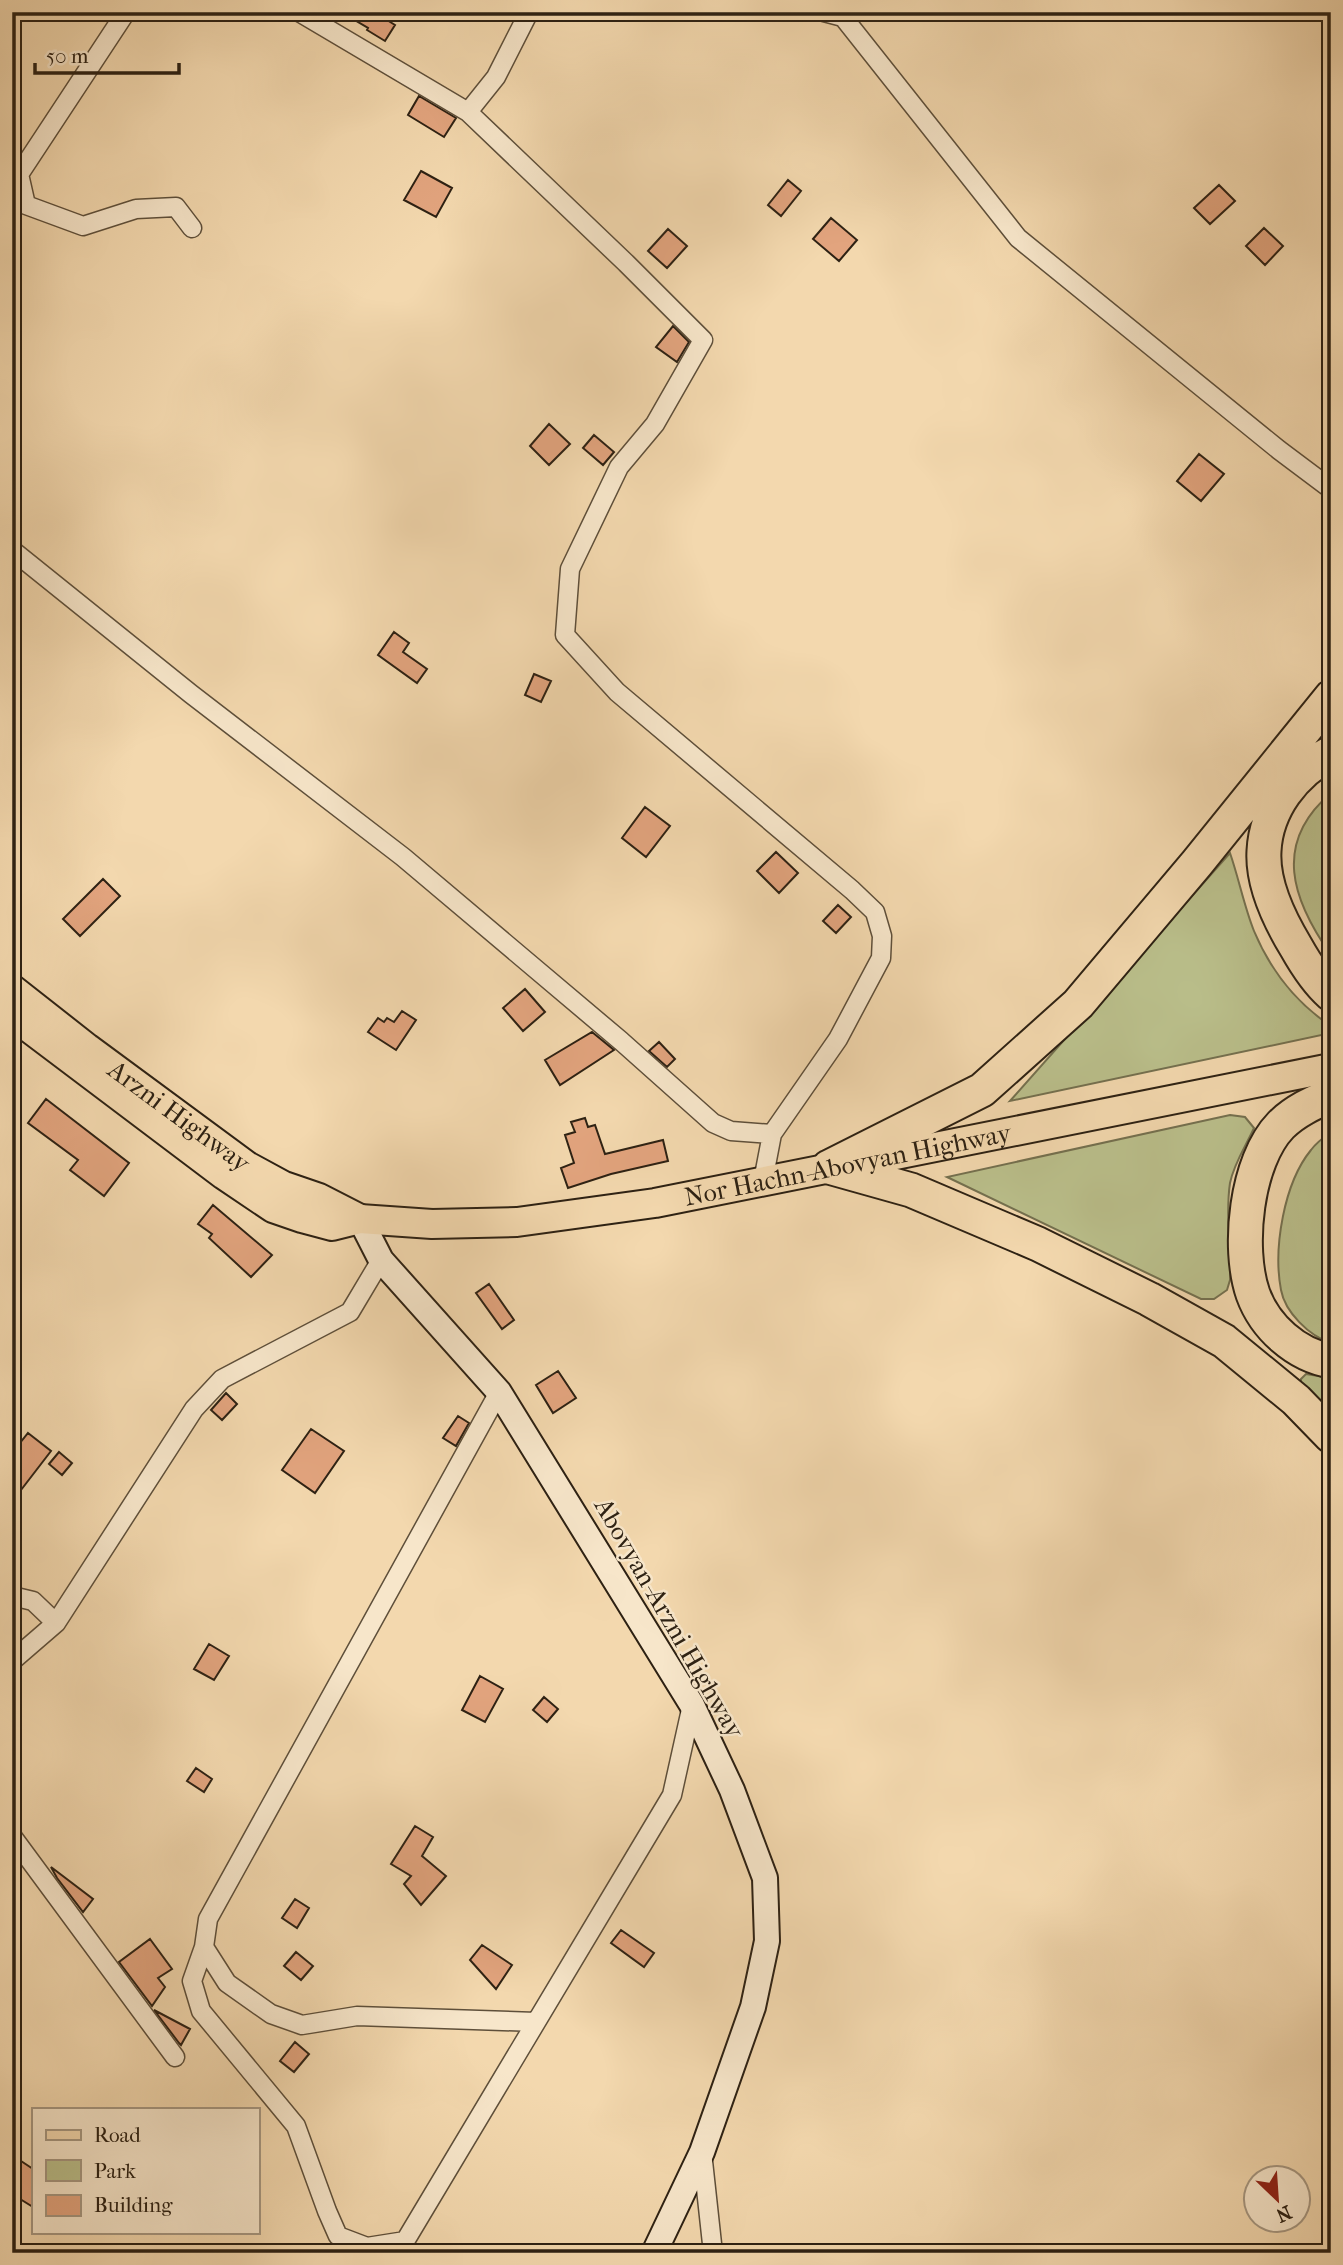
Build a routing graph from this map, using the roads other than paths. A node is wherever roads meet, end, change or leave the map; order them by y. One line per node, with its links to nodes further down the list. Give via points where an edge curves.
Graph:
1 (126, 12): 6 (street)
2 (299, 12): 5 (street)
3 (529, 12): 5 (street, via 496,76)
4 (824, 12): 8 (street, via 843,17 1018,239)
5 (468, 112): 17 (street, via 703,340 655,424 619,467 570,569 565,635 617,692 875,912 882,936 881,958 838,1039)
6 (15, 176): 7 (street, via 26,205 83,226 135,209 176,207)
7 (192, 228)
8 (1331, 489)
9 (12, 550): 17 (street, via 403,857 713,1123 731,1131)
10 (1331, 697): 18 (highway, via 1078,1004 982,1090)
11 (1331, 753): 13 (highway, via 1301,773 1284,792 1266,833 1264,853 1269,887 1286,930)
12 (12, 989): 20 (main road, Arzni Highway, via 247,1166)
13 (1331, 994)
14 (12, 1015): 20 (main road, via 273,1208 332,1226)
15 (1331, 1068): 18 (main road, Nor Hachn-Abovyan Highway)
16 (1331, 1095): 22 (highway, via 1302,1108 1280,1126 1263,1151 1252,1183 1246,1243 1253,1294 1265,1317 1299,1350)
17 (772, 1134): 19 (street)
18 (829, 1167): 19 (main road, Nor Hachn-Abovyan Highway); 24 (highway, via 911,1190 1038,1244 1149,1299 1224,1340)
19 (763, 1181): 20 (main road, Nor Hachn-Abovyan Highway, via 655,1203 517,1222 432,1224)
20 (360, 1219): 21 (main road, Abovyan-Arzni Highway)
21 (382, 1260): 23 (main road, Abovyan-Arzni Highway); 26 (street, via 350,1312 222,1380 194,1409)
22 (1331, 1361)
23 (499, 1392): 28 (main road, Abovyan-Arzni Highway); 30 (street, via 208,1919)
24 (1331, 1436)
25 (12, 1596): 26 (street, via 33,1601)
26 (56, 1623): 27 (street)
27 (12, 1661)
28 (692, 1705): 31 (street, via 672,1795); 33 (main road, Abovyan-Arzni Highway, via 732,1790 765,1878 767,1941 753,2007)
29 (12, 1836): 32 (street)
30 (204, 1947): 31 (street, via 227,1983 271,2014 302,2025 357,2016); 34 (street, via 192,1981 201,2011 296,2126 338,2236 367,2247)
31 (537, 2022): 34 (street)
32 (175, 2057)
33 (702, 2152): 35 (main road, Abovyan-Arzni Highway); 36 (street)
34 (401, 2247)
35 (654, 2253)
36 (713, 2253)

